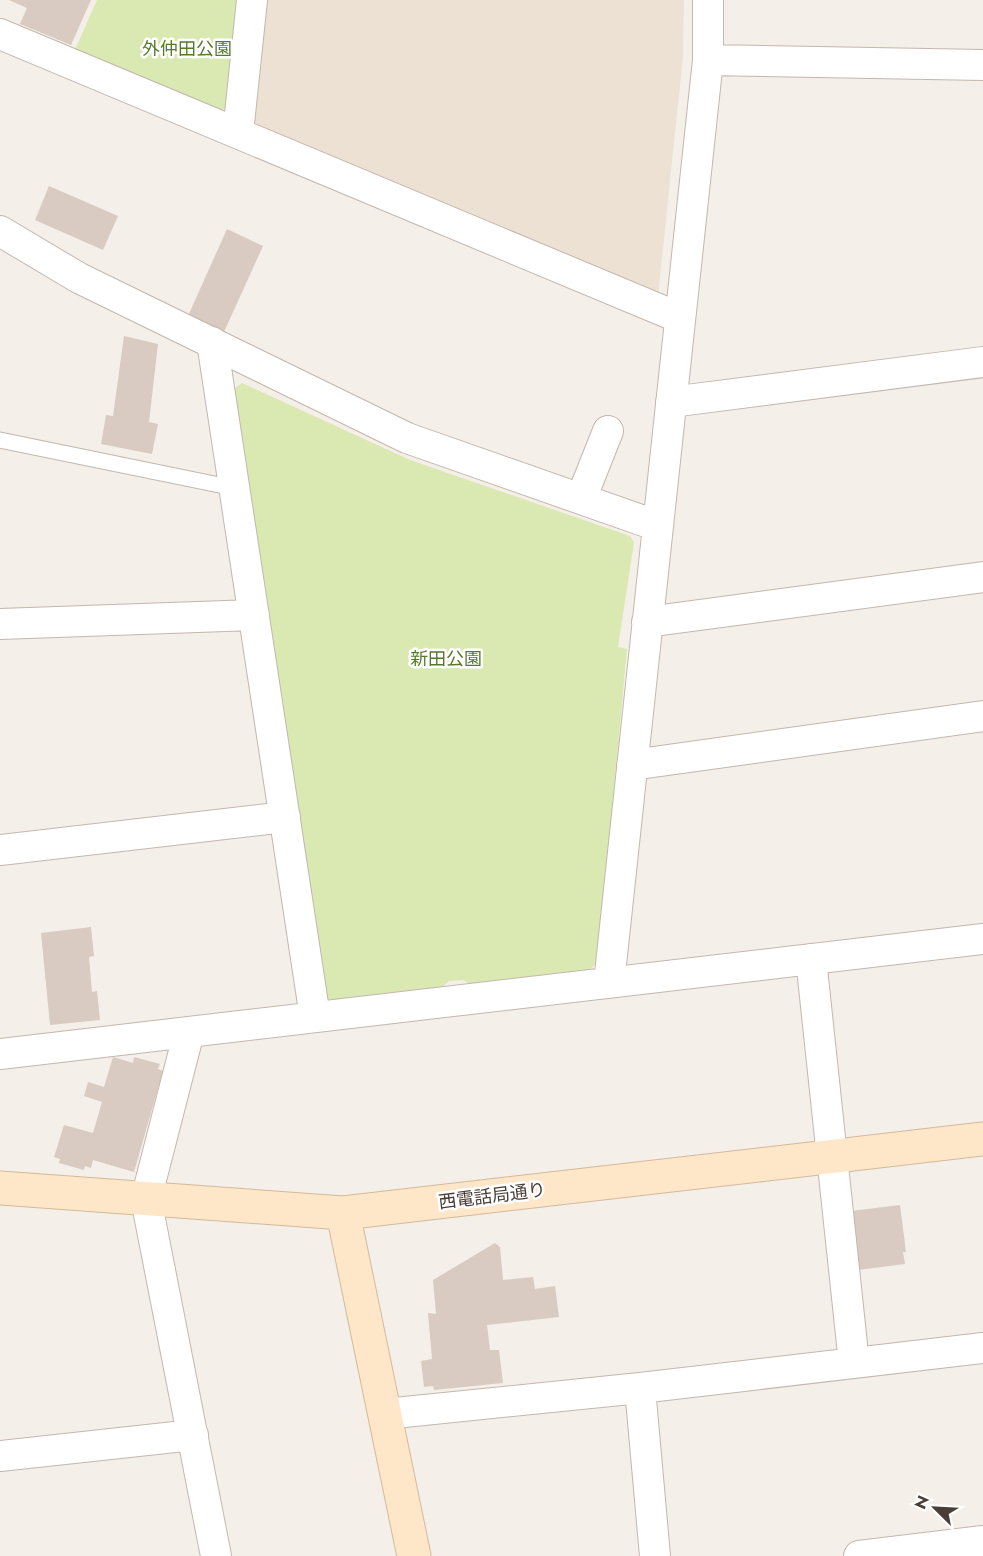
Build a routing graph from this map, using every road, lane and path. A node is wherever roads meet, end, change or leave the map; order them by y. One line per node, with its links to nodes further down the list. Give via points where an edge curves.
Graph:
1 (252, 0): 6 (street)
2 (708, 0): 4 (street)
3 (0, 34): 6 (street)
4 (708, 60): 5 (street); 8 (street)
5 (983, 65)
6 (238, 133): 8 (street)
7 (0, 231): 9 (street, via 79,278)
8 (680, 318): 11 (street)
9 (212, 342): 14 (street); 15 (street, via 407,438)
10 (983, 362): 11 (street)
11 (671, 402): 16 (street)
12 (608, 431): 15 (street)
13 (0, 440): 14 (lane)
14 (234, 488): 18 (street)
15 (581, 499): 16 (street)
16 (658, 526): 19 (street)
17 (983, 577): 19 (street)
18 (254, 615): 20 (street); 23 (street)
19 (647, 622): 22 (street)
20 (0, 624)
21 (983, 716): 22 (street)
22 (632, 765): 27 (street)
23 (285, 817): 24 (street); 28 (street)
24 (0, 850)
25 (983, 939): 26 (street)
26 (811, 959): 27 (street); 32 (street)
27 (609, 982): 28 (street)
28 (315, 1017): 29 (street)
29 (189, 1032): 30 (street); 34 (street)
30 (0, 1054)
31 (983, 1139): 32 (street, 西電話局通り)
32 (833, 1157): 35 (street, 西電話局通り); 37 (street)
33 (0, 1188): 34 (street, 西電話局通り)
34 (146, 1199): 35 (street, 西電話局通り); 40 (street)
35 (343, 1213): 39 (street)
36 (983, 1348): 37 (street)
37 (854, 1363): 38 (street)
38 (639, 1388): 39 (street); 46 (street)
39 (385, 1414): 45 (street)
40 (192, 1435): 41 (street); 44 (street)
41 (0, 1456)
42 (983, 1541): 43 (street)
43 (889, 1554): 47 (street)
44 (216, 1556)
45 (414, 1556)
46 (655, 1556)
47 (859, 1556)

